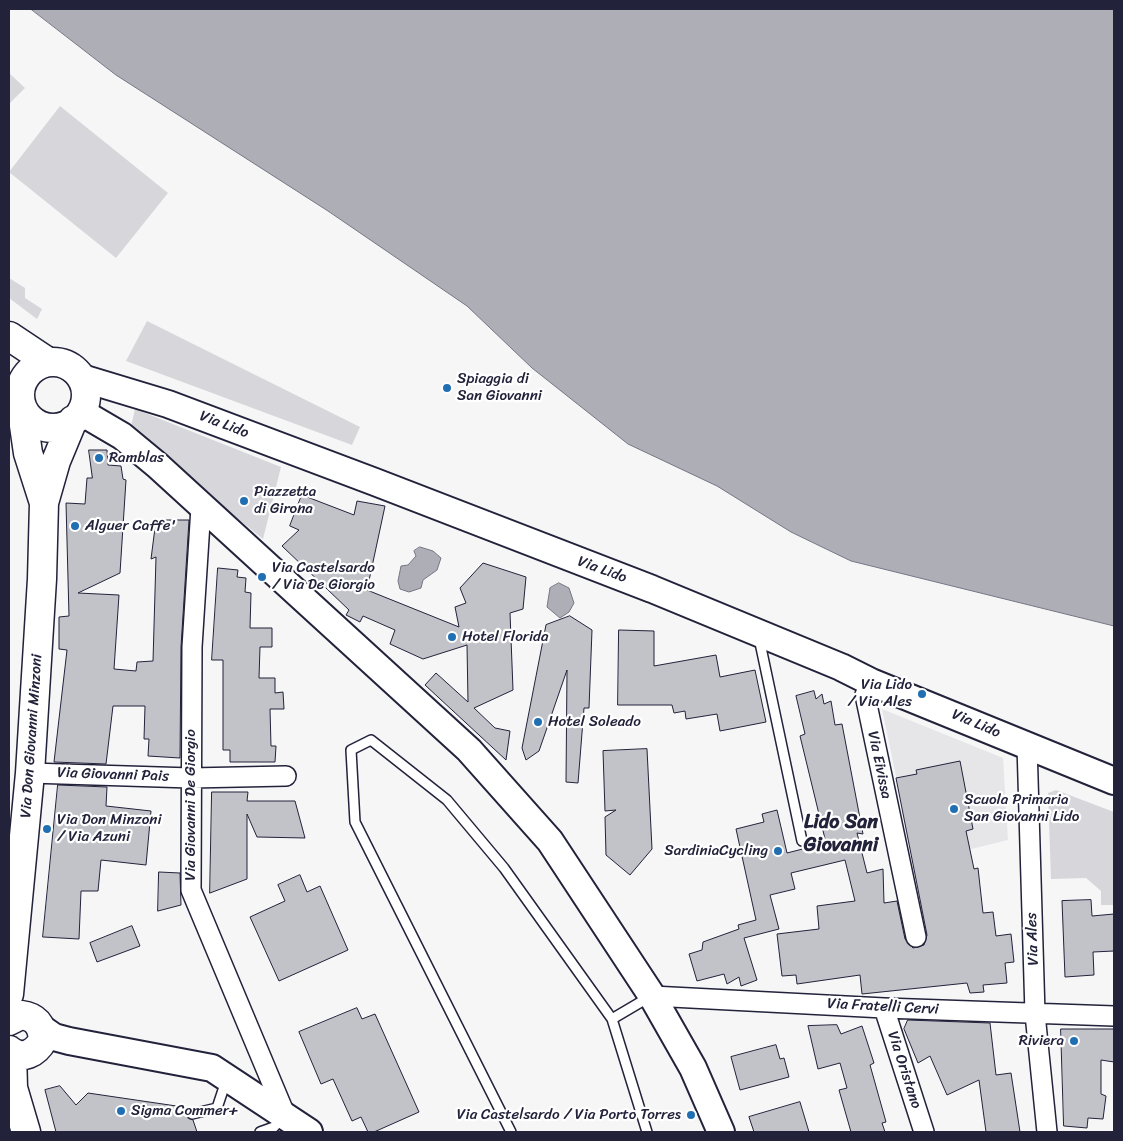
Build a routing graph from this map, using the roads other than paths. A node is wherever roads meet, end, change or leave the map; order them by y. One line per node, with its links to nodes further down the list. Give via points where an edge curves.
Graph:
1 (9, 336): 2 (main road)
2 (48, 362): 3 (main road, via 68,365); 4 (main road, via 39,364 25,376)
3 (82, 378): 5 (main road, via 86,395); 8 (street, Via Lido, via 168,404 652,588)
4 (16, 393): 5 (main road, via 33,422 43,427 59,427); 6 (main road, Via Don Giovanni Minzoni, via 28,453)
5 (77, 416): 6 (main road, Via Don Giovanni Minzoni, via 56,461); 7 (street, via 122,436)
6 (44, 503): 11 (main road, Via Don Giovanni Minzoni)
7 (201, 507): 13 (street, Via Giovanni De Giorgio, via 192,647); 19 (street, via 469,750 550,841)
8 (758, 633): 9 (street, Via Lido); 15 (lane)
9 (871, 682): 10 (street, Via Lido); 16 (street, Via Eivissa, via 865,695)
10 (1026, 745): 14 (street, Via Lido); 21 (street, Via Ales)
11 (30, 773): 13 (street, Via Giovanni Pais); 17 (main road, Via Don Giovanni Minzoni)
12 (286, 776): 13 (street, Via Giovanni Pais)
13 (191, 778): 28 (street, Via Giovanni De Giorgio, via 191,890)
14 (1114, 781)
15 (802, 841)
16 (916, 937)
17 (12, 939): 18 (main road, Via Don Giovanni Minzoni)
18 (10, 981): 25 (main road, Via Don Giovanni Minzoni)
19 (652, 996): 20 (street, Via Fratelli Cervi); 23 (lane); 34 (street, via 693,1068)
20 (884, 1008): 21 (street, Via Fratelli Cervi); 35 (street, Via Oristano)
21 (1035, 1014): 22 (street, Via Fratelli Cervi); 36 (street, Via Ales)
22 (1114, 1016)
23 (612, 1019): 32 (lane, via 504,868 447,800 371,740 351,750 355,822); 33 (lane)
24 (9, 1021): 25 (main road, via 21,1015 28,1016)
25 (29, 1042): 26 (street, via 209,1078); 29 (main road, Via Don Giovanni Minzoni, via 13,1088)
26 (236, 1088): 27 (lane, via 216,1108); 28 (street)
27 (192, 1114)
28 (289, 1123): 30 (lane); 31 (street)
29 (24, 1126)
30 (260, 1132)
31 (310, 1132)
32 (510, 1132)
33 (647, 1132)
34 (720, 1132)
35 (924, 1132)
36 (1047, 1132)

